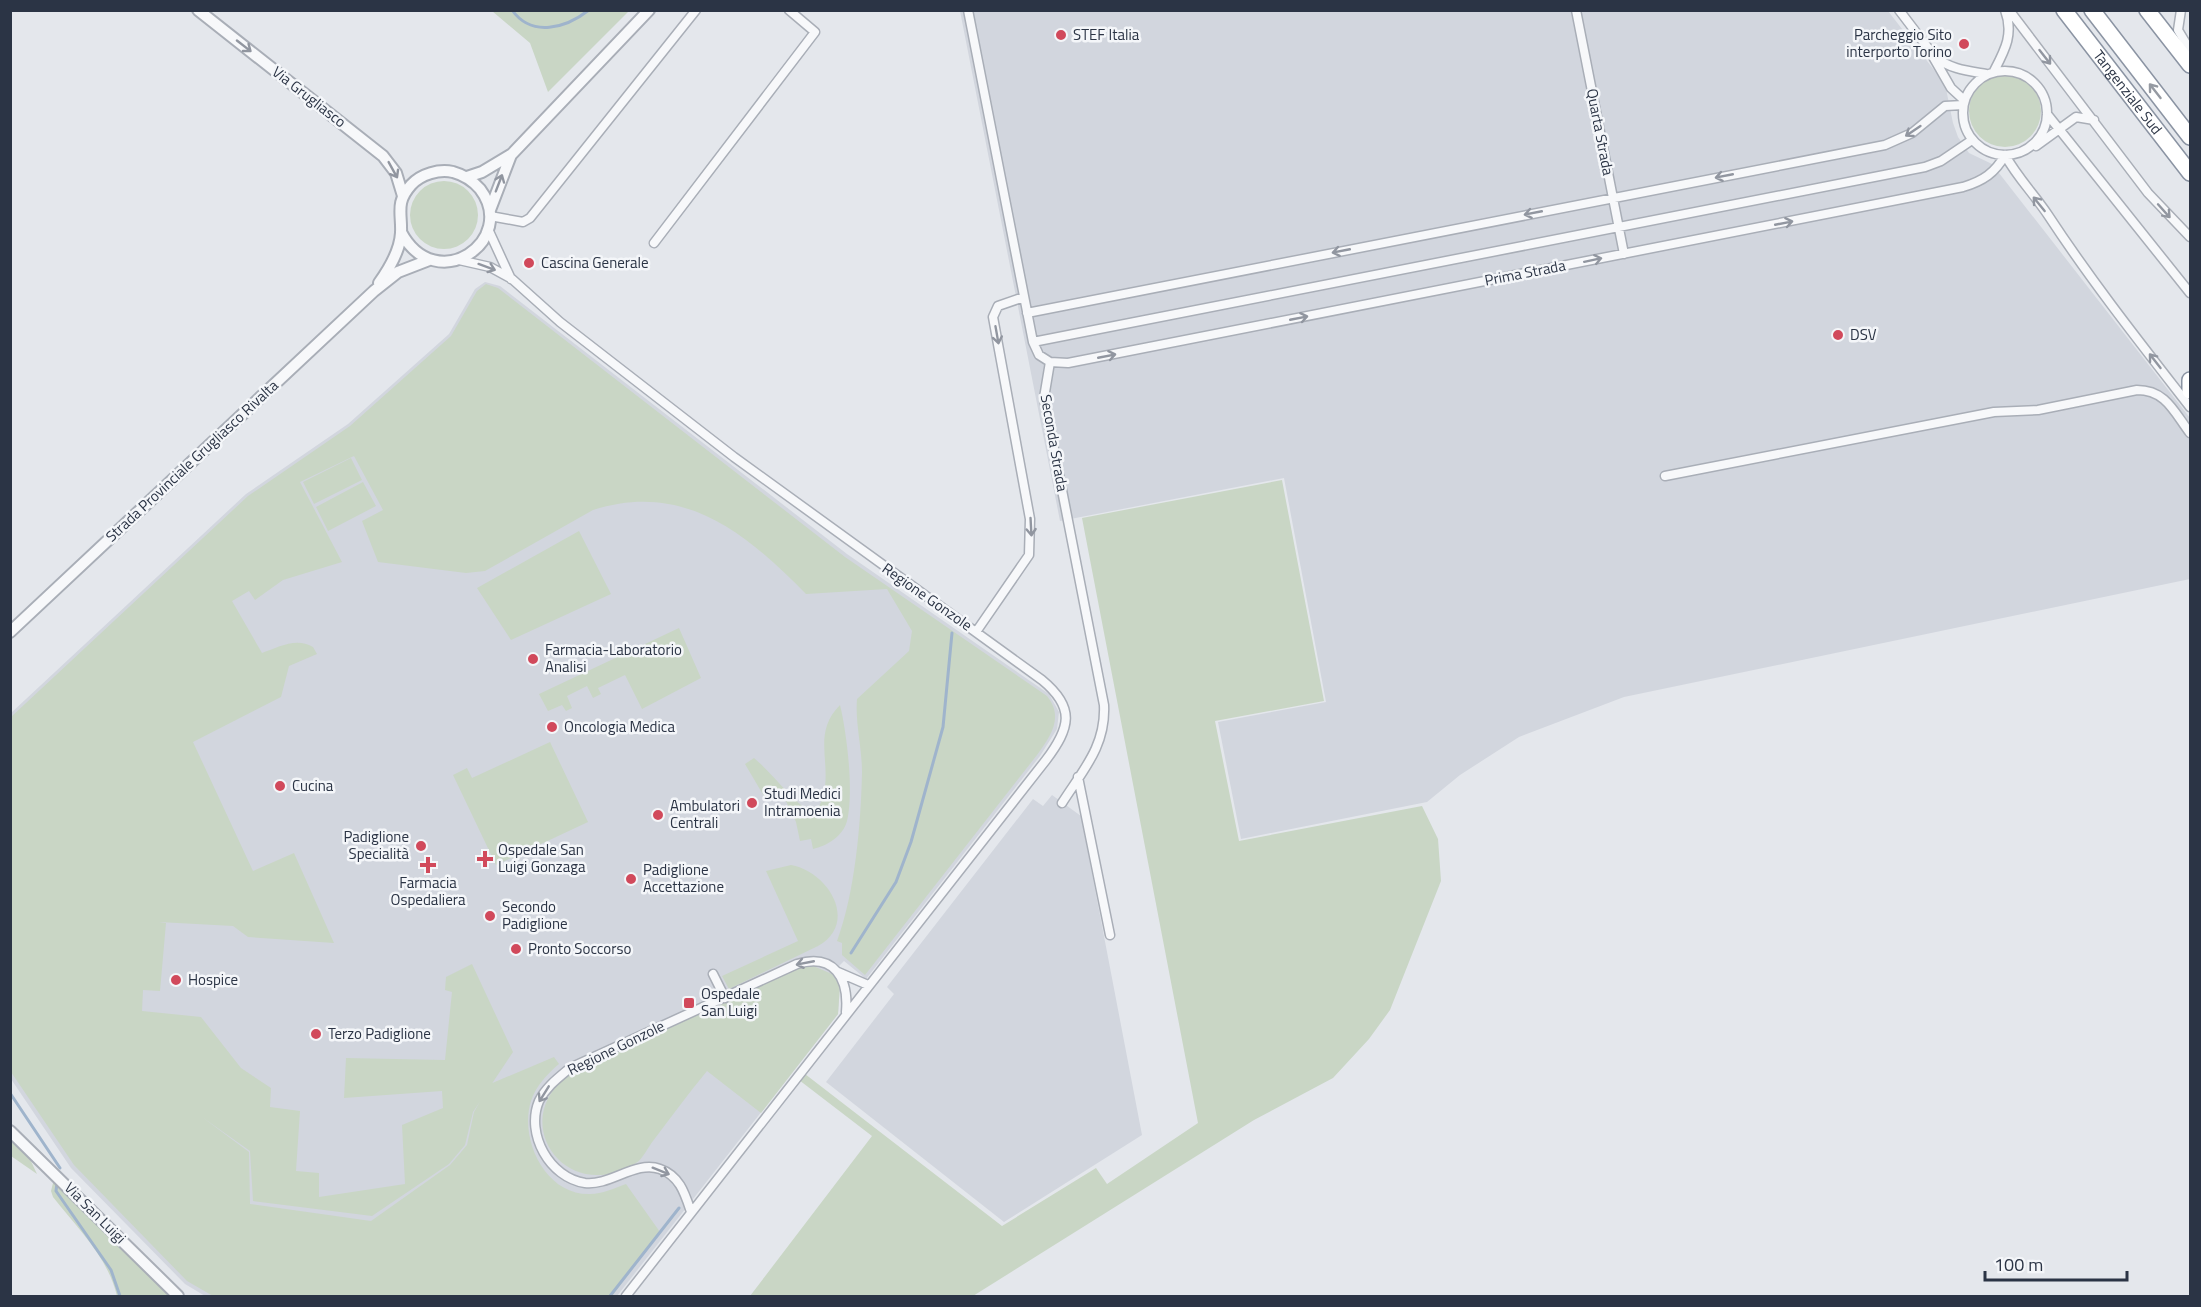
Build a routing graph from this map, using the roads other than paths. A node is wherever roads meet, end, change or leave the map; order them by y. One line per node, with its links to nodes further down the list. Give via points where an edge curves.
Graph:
1 (198, 10): 30 (street, Via Grugliasco, one-way to 30, via 383,156 396,173)
2 (649, 10): 26 (street)
3 (696, 10): 32 (street, via 530,218 523,222)
4 (789, 10): 37 (street, via 815,32)
5 (968, 10): 44 (street)
6 (1576, 10): 31 (street, Quarta Strada)
7 (1899, 10): 14 (street)
8 (2004, 10): 17 (street, via 2009,40)
9 (2009, 10): 20 (street, one-way to 20)
10 (2064, 10): 28 (highway, Tangenziale Sud)
11 (2092, 10): 22 (highway, Tangenziale Sud, one-way to 11)
12 (2147, 10): 16 (highway)
13 (2181, 10): 15 (street, via 2178,30)
14 (1928, 48): 17 (street, via 1943,63); 18 (street)
15 (2190, 50)
16 (2190, 65)
17 (1990, 73): 18 (street, via 1969,89); 19 (street, via 2007,70 2031,79 2046,101)
18 (1963, 102): 23 (street, via 1963,123); 31 (street, one-way to 31, via 1945,106 1912,133 1885,145)
19 (2047, 114): 21 (street); 25 (street, via 2041,135 2030,147)
20 (2094, 120): 21 (street, via 2076,117); 36 (street, one-way to 36, via 2148,193)
21 (2059, 130): 24 (street); 43 (street)
22 (2190, 137)
23 (1972, 140): 27 (street); 33 (street, Prima Strada, via 1925,167)
24 (2038, 145): 25 (street); 27 (street, Prima Strada)
25 (2016, 153): 27 (street)
26 (512, 154): 29 (street); 32 (street, one-way to 26)
27 (2007, 159): 38 (street, Prima Strada, one-way to 27, via 1963,187 1976,183); 50 (street, one-way to 27, via 2080,266)
28 (2190, 173)
29 (467, 177): 30 (street, via 438,171 412,184); 32 (street, via 483,194)
30 (403, 196): 35 (street)
31 (1613, 197): 33 (street, Quarta Strada); 45 (street, one-way to 45)
32 (489, 215): 34 (street)
33 (1618, 226): 38 (street, Quarta Strada); 46 (street, Prima Strada)
34 (488, 229): 40 (street, via 472,253); 41 (street, Regione Gonzole)
35 (401, 232): 39 (street, via 412,249); 42 (street, via 390,265)
36 (2190, 237)
37 (654, 243)
38 (1624, 254): 47 (street, Prima Strada, one-way to 38, via 1068,363)
39 (429, 260): 40 (street); 42 (street, via 398,272)
40 (459, 260): 41 (street, Regione Gonzole, one-way to 41, via 490,267)
41 (512, 279): 54 (street, Regione Gonzole, via 560,322 734,457)
42 (374, 291): 53 (street, Strada Provinciale Grugliasco Rivalta)
43 (2190, 293)
44 (1024, 297): 45 (street); 54 (street, one-way to 54, via 998,306 993,317 1030,519 1031,546 1024,564)
45 (1027, 313): 46 (street)
46 (1033, 342): 47 (street, via 1039,355)
47 (1050, 362): 55 (street, Seconda Strada, via 1044,398 1104,705 1102,737)
48 (2190, 380): 49 (highway)
49 (2190, 392)
50 (2190, 407)
51 (2190, 433): 52 (street, via 2161,396 2152,390 2137,390 2038,410 1995,412)
52 (1665, 476)
53 (10, 632)
54 (976, 632): 60 (street, Regione Gonzole, via 1061,697 1067,720 1065,728 1046,760)
55 (1078, 777): 56 (street, Seconda Strada); 57 (street)
56 (1062, 802)
57 (1110, 935)
58 (836, 971): 60 (street, Regione Gonzole); 61 (street, Regione Gonzole, one-way to 61, via 824,962 811,960); 62 (street, via 845,984)
59 (713, 974): 61 (street)
60 (868, 985): 62 (street, Regione Gonzole)
61 (725, 998): 64 (street, Regione Gonzole, one-way to 64, via 570,1068 546,1090 536,1117 538,1141 564,1175 596,1183 645,1167 660,1168 681,1184)
62 (846, 1013): 64 (street, Regione Gonzole)
63 (10, 1131): 65 (street, Via San Luigi)
64 (691, 1212): 66 (street, Regione Gonzole)
65 (178, 1296)
66 (626, 1296)

